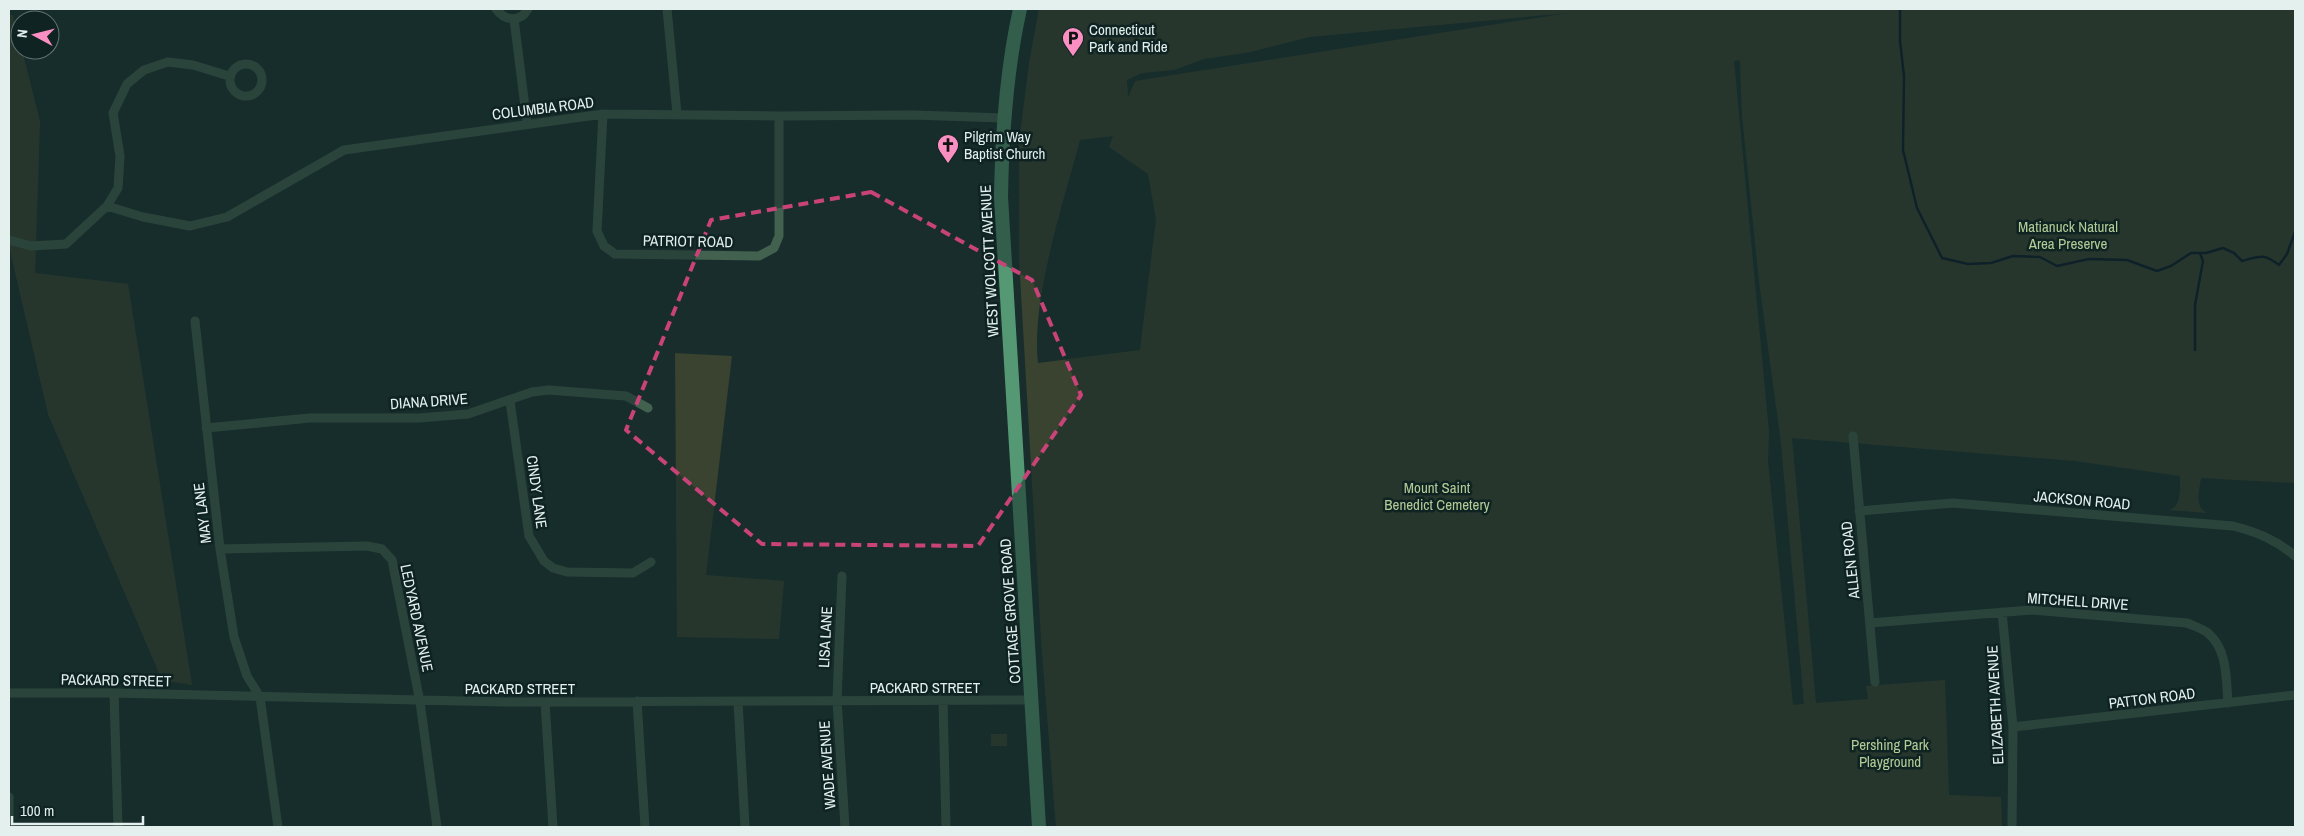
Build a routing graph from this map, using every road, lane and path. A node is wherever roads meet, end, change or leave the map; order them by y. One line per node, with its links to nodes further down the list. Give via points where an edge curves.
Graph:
1 (496, 9): 5 (street, via 501,15)
2 (528, 9): 5 (street)
3 (667, 9): 8 (street)
4 (1020, 9): 10 (main road, WEST WOLCOTT AVENUE)
5 (514, 19): 11 (street)
6 (229, 76): 12 (street, via 193,65 168,62 144,70 127,84 113,113 120,156 118,188)
7 (603, 114): 8 (street, COLUMBIA ROAD); 9 (street, PATRIOT ROAD, via 597,231 604,246 615,254 759,256 774,248 779,236); 11 (street, COLUMBIA ROAD)
8 (677, 114): 9 (street, COLUMBIA ROAD)
9 (779, 116): 10 (street, COLUMBIA ROAD)
10 (1004, 118): 15 (main road, WEST WOLCOTT AVENUE, via 1001,202)
11 (527, 123): 12 (street, COLUMBIA ROAD, via 344,150 227,217 190,226)
12 (107, 206): 13 (street, via 66,244 32,246)
13 (9, 240)
14 (194, 321): 18 (street, MAY LANE)
15 (1012, 393): 33 (main road, COTTAGE GROVE ROAD)
16 (510, 401): 17 (street, DIANA DRIVE, via 532,392 549,390 626,396); 18 (street, DIANA DRIVE, via 468,414 419,418 310,418); 23 (street, CINDY LANE, via 528,536 544,561 567,572 624,573 633,573)
17 (648, 408)
18 (206, 428): 21 (street, MAY LANE)
19 (1853, 436): 20 (street, ALLEN ROAD)
20 (1859, 510): 22 (street, JACKSON ROAD, via 1953,503 2233,526 2257,532 2281,544); 26 (street, ALLEN ROAD)
21 (220, 549): 31 (street, MAY LANE, via 234,637 247,676); 36 (street, LEDYARD AVENUE, via 367,546 382,549 392,560)
22 (2295, 556)
23 (651, 562)
24 (842, 576): 32 (street, LISA LANE)
25 (2002, 612): 26 (street, MITCHELL DRIVE); 39 (street, MITCHELL DRIVE, via 2031,610 2187,623 2208,633 2219,646 2225,664); 40 (street, ELIZABETH AVENUE)
26 (1870, 623): 27 (street, ALLEN ROAD)
27 (1875, 682)
28 (114, 693): 29 (street, PACKARD STREET); 31 (street, PACKARD STREET); 43 (street)
29 (9, 694)
30 (2295, 695): 39 (street, PATTON ROAD)
31 (260, 697): 36 (street, PACKARD STREET); 44 (street)
32 (837, 700): 35 (street, PACKARD STREET); 38 (street, PACKARD STREET); 49 (street, WADE AVENUE)
33 (1032, 700): 35 (street, PACKARD STREET); 51 (main road, COTTAGE GROVE ROAD)
34 (636, 701): 37 (street, PACKARD STREET); 38 (street, PACKARD STREET); 47 (street)
35 (943, 701): 50 (street)
36 (420, 702): 37 (street, PACKARD STREET); 45 (street, LEDYARD AVENUE)
37 (545, 702): 46 (street)
38 (738, 702): 48 (street)
39 (2228, 703): 40 (street, PATTON ROAD)
40 (2013, 728): 52 (street, ELIZABETH AVENUE)
41 (9, 797): 42 (street)
42 (9, 827)
43 (118, 827)
44 (278, 827)
45 (438, 827)
46 (553, 827)
47 (645, 827)
48 (746, 827)
49 (846, 827)
50 (946, 827)
51 (1039, 827)
52 (2012, 827)

